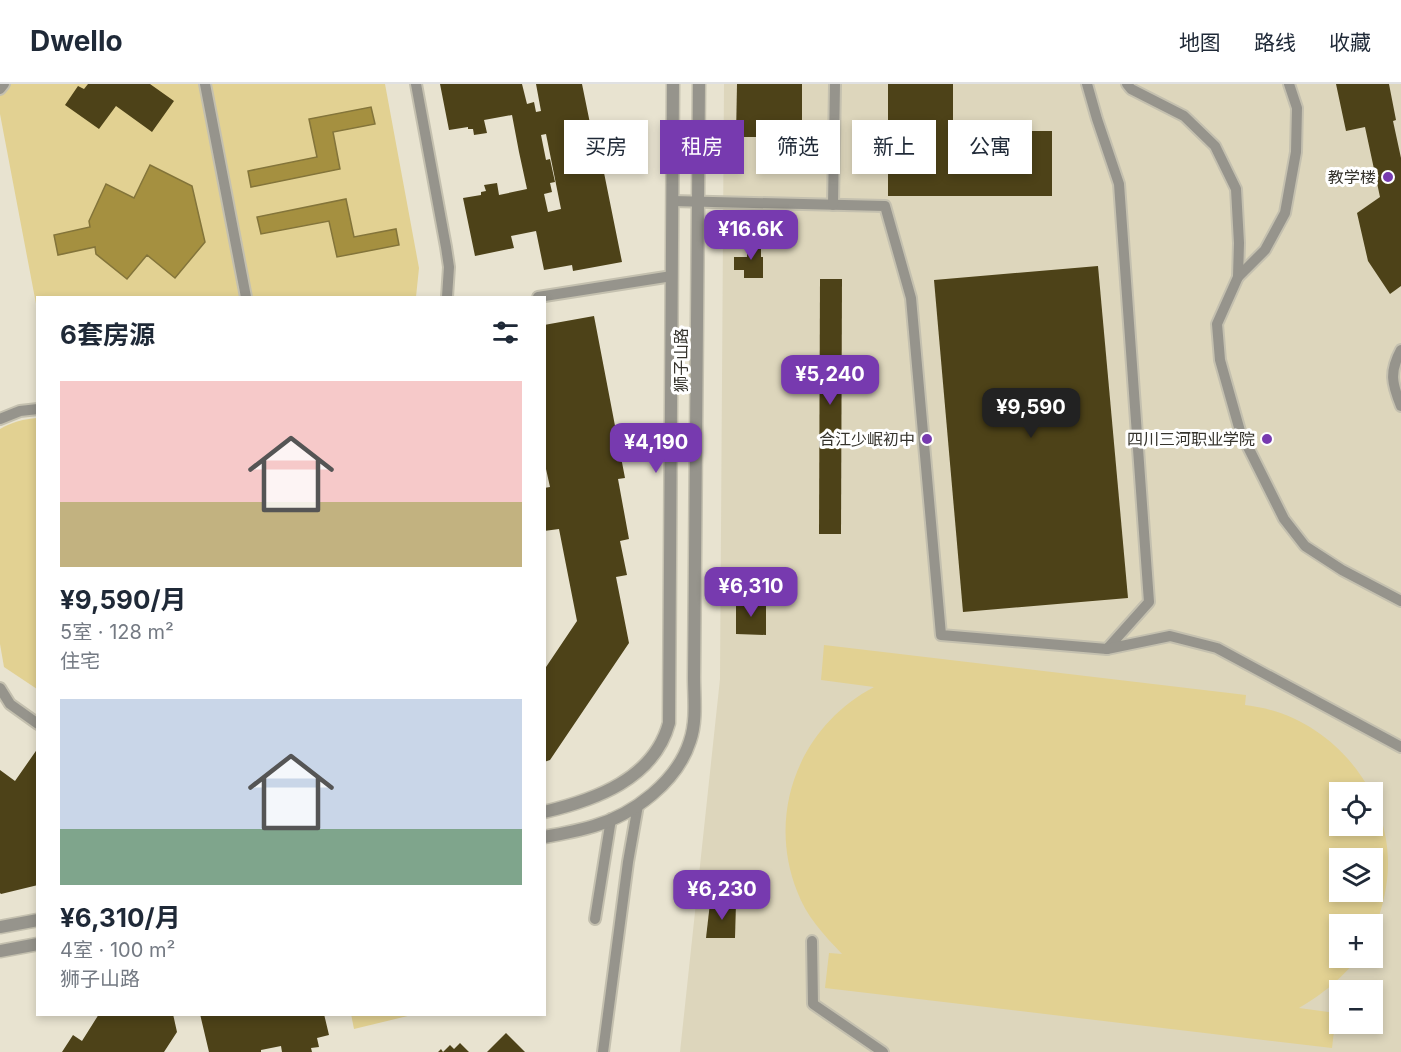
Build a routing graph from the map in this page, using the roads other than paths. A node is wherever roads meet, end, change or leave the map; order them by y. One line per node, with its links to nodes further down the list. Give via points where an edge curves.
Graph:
1 (4, 84): 10 (lane)
2 (205, 84): 16 (lane)
3 (416, 84): 17 (lane, via 448,257)
4 (673, 84): 11 (street, 狮子山路)
5 (699, 84): 12 (street, 狮子山路)
6 (835, 84): 13 (lane)
7 (1087, 84): 24 (lane, via 1119,184 1149,602)
8 (1126, 84): 15 (lane, via 1184,116 1215,146 1236,189)
9 (1289, 84): 15 (lane, via 1297,108 1296,152 1285,213 1265,250)
10 (0, 89)
11 (672, 201): 12 (lane); 14 (street, 狮子山路)
12 (698, 202): 13 (lane); 28 (street, 狮子山路, via 693,728 683,759 663,784)
13 (833, 205): 24 (lane, via 885,206 911,298 941,635)
14 (672, 276): 18 (lane); 29 (street, 狮子山路, via 669,723 662,742 633,776 599,796)
15 (1238, 278): 23 (lane, via 1217,324 1220,360 1240,431 1259,470 1284,519 1305,546)
16 (246, 296)
17 (447, 296)
18 (544, 296)
19 (1401, 350): 20 (lane, via 1393,369)
20 (1401, 404)
21 (36, 410): 22 (lane)
22 (0, 419)
23 (1401, 601)
24 (1107, 649): 27 (lane, via 1170,636 1217,648)
25 (0, 688): 26 (lane, via 10,704)
26 (36, 723)
27 (1401, 747)
28 (638, 805): 30 (street, 狮子山路); 38 (lane)
29 (546, 811)
30 (611, 819): 31 (street, 狮子山路); 32 (lane)
31 (546, 837)
32 (595, 919)
33 (36, 920): 34 (street)
34 (0, 927)
35 (812, 941): 39 (lane, via 813,1004)
36 (36, 944): 37 (street)
37 (0, 951)
38 (603, 1052)
39 (883, 1052)

